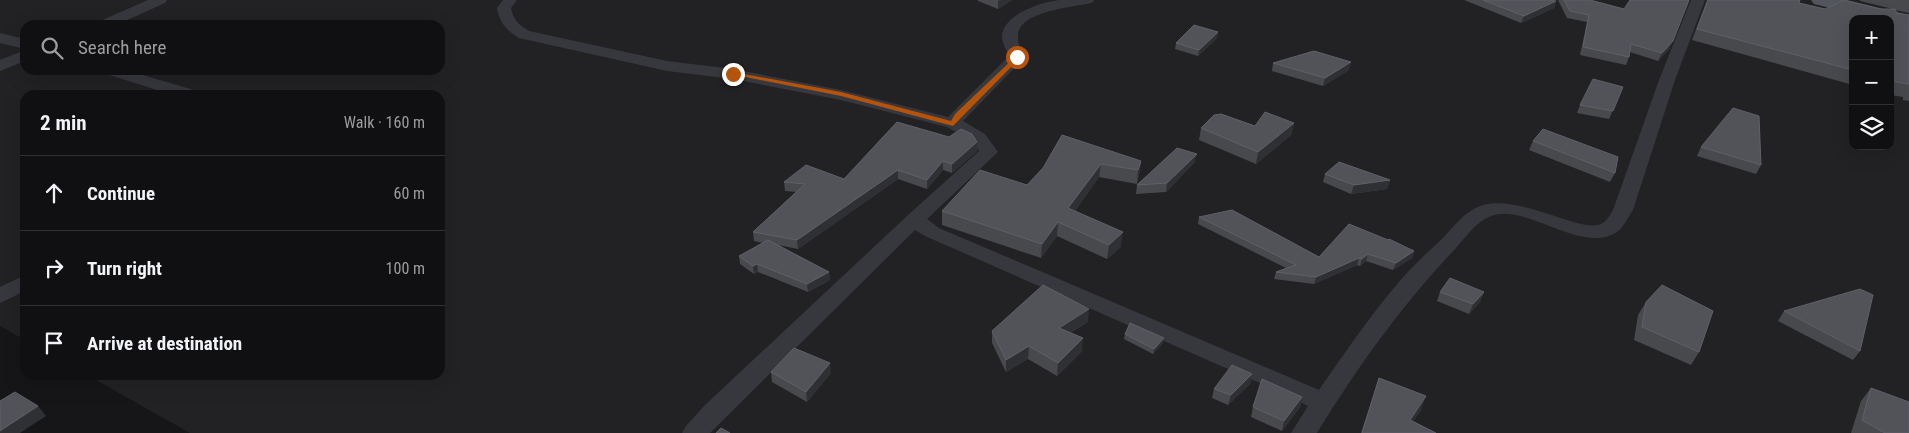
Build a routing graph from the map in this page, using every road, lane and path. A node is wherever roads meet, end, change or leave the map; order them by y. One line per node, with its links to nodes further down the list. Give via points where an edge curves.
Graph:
1 (160, 0): 6 (street)
2 (510, 0): 14 (street, via 504,8 505,16 513,28 524,35 668,66 841,94)
3 (1087, 0): 14 (street, via 1047,7 1020,19 1009,38 1017,57 1014,62)
4 (1698, 0): 18 (street, via 1623,210 1610,228 1599,232 1584,230 1518,209 1499,207 1486,210 1473,218 1413,280)
5 (1821, 0): 7 (main road)
6 (114, 20)
7 (1909, 21)
8 (0, 38): 9 (street)
9 (20, 43)
10 (20, 57): 11 (street)
11 (0, 66)
12 (125, 75): 13 (street)
13 (175, 90)
14 (953, 123): 15 (street, via 987,143 989,152)
15 (914, 220): 18 (street, via 939,236); 19 (street)
16 (20, 285): 17 (street)
17 (0, 296)
18 (1323, 403): 20 (street)
19 (695, 433)
20 (1304, 433)

